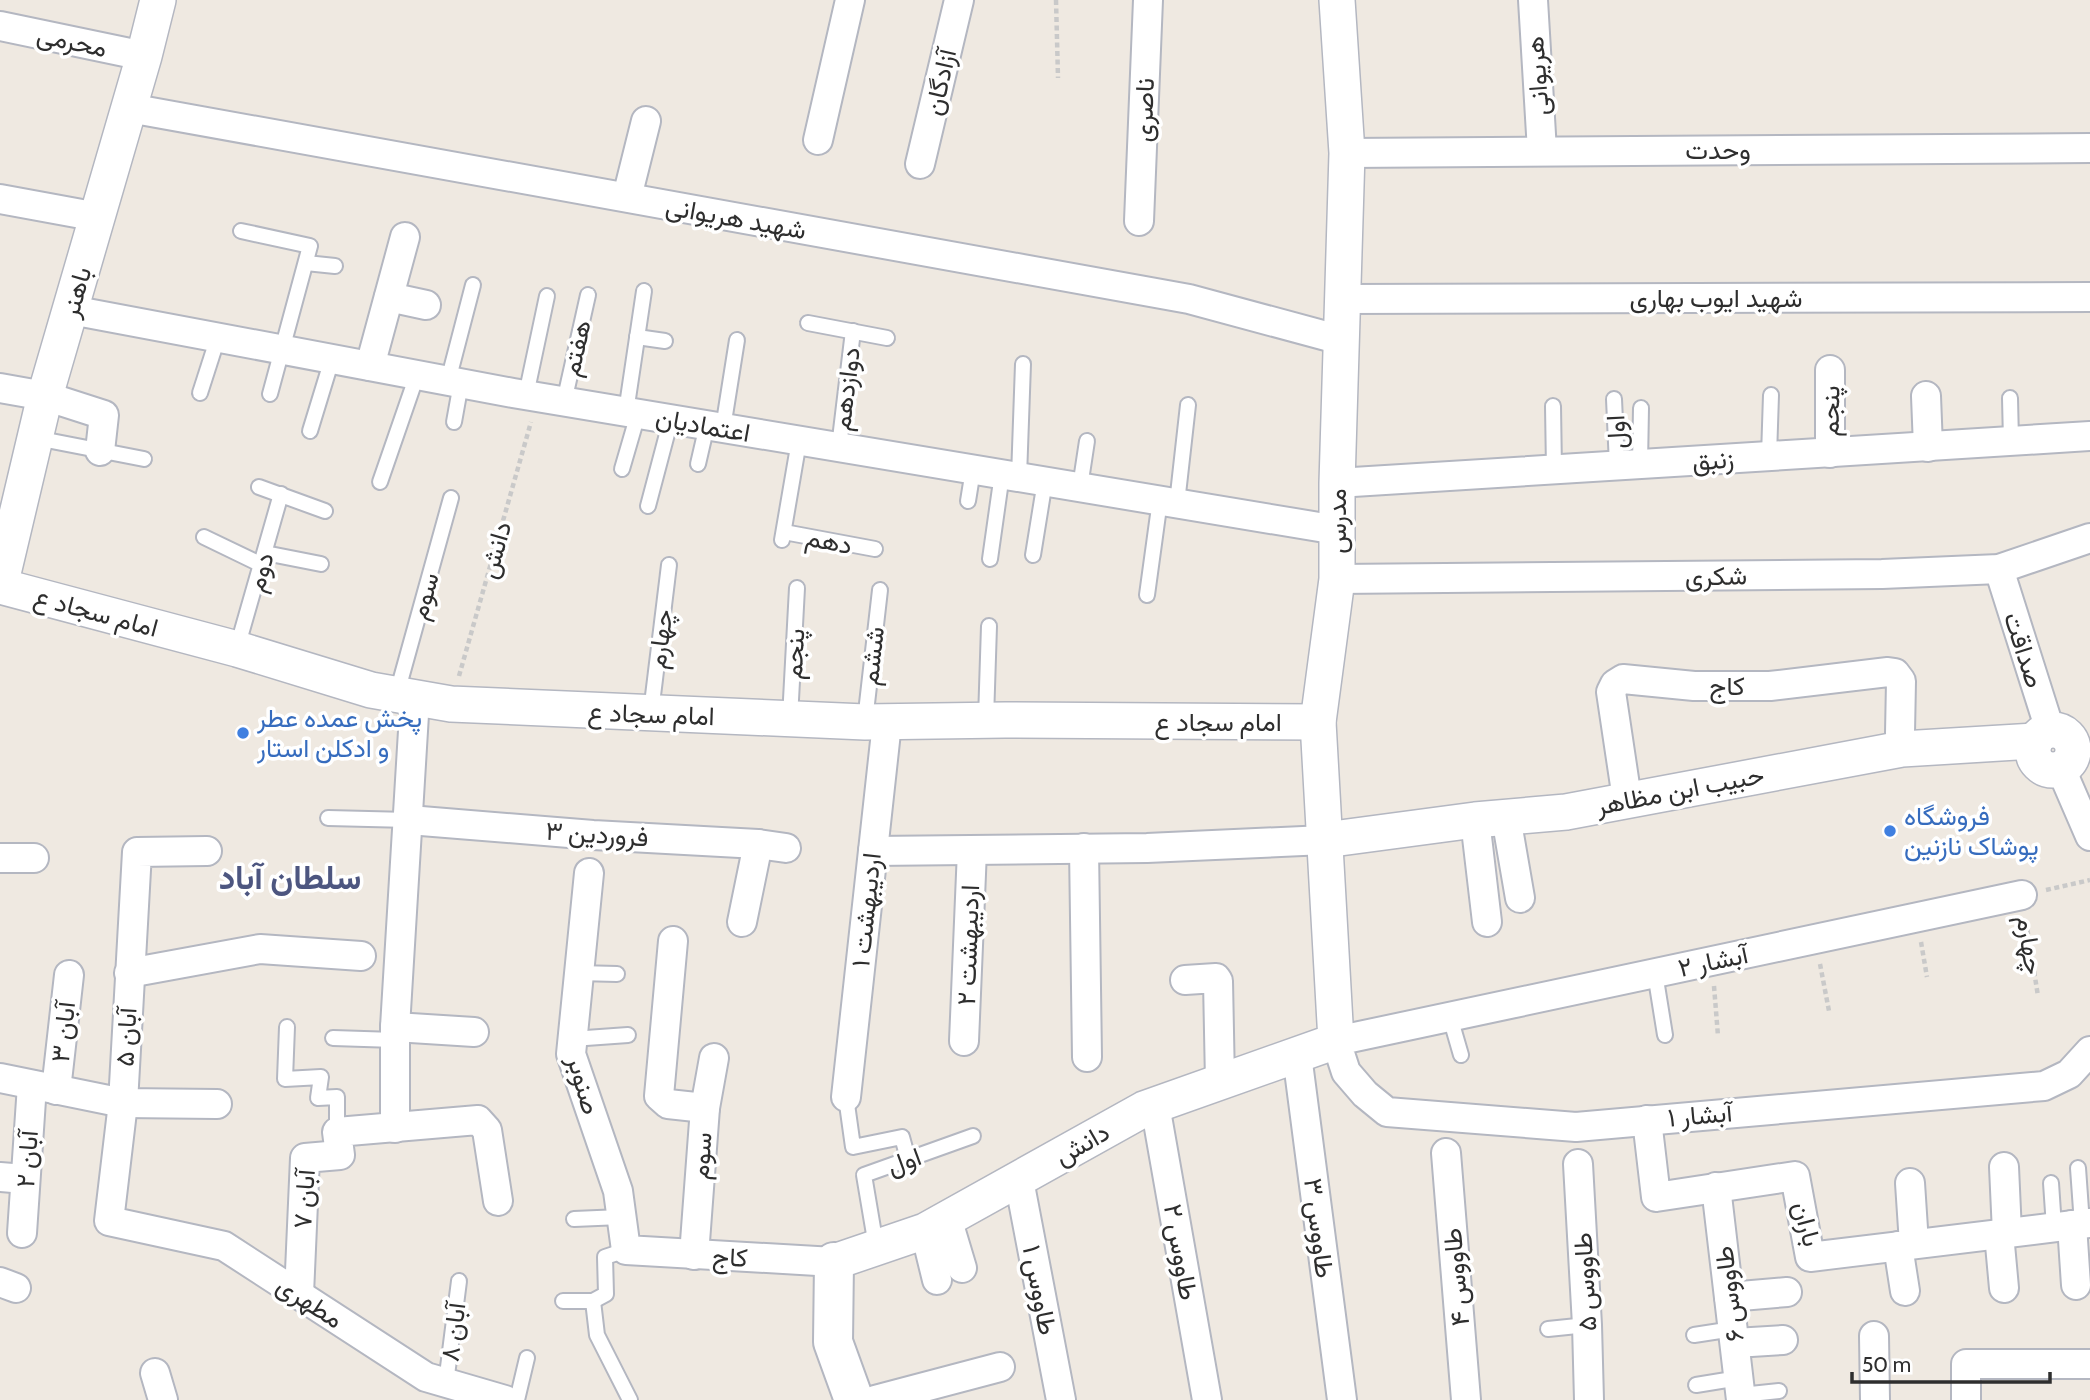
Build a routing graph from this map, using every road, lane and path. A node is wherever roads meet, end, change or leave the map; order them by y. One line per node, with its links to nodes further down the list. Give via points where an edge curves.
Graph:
1 (158, 0): 9 (street, باهنر)
2 (850, 0): 13 (street)
3 (959, 0): 17 (street, آزادگان)
4 (1056, 0): 10 (path)
5 (1148, 0): 21 (street, ناصری)
6 (1337, 0): 16 (street, مدرس)
7 (1533, 0): 15 (street, هریوانی)
8 (0, 26): 9 (street, محرمی)
9 (144, 56): 11 (street, باهنر)
10 (1058, 78)
11 (129, 108): 20 (street, باهنر); 41 (street, شهید هریوانی, via 1189,299)
12 (646, 121): 18 (street, شهید هریوانی)
13 (818, 140)
14 (2090, 148): 15 (street, وحدت)
15 (1542, 151): 16 (street, وحدت)
16 (1347, 153): 32 (street, مدرس)
17 (920, 164)
18 (628, 193)
19 (0, 199): 20 (street)
20 (98, 217): 34 (street, باهنر)
21 (1139, 221)
22 (240, 231): 24 (lane, via 310,247)
23 (405, 237): 30 (street)
24 (306, 263): 25 (lane); 43 (lane)
25 (335, 266)
26 (472, 285): 49 (lane)
27 (644, 291): 38 (lane)
28 (588, 295): 56 (lane, هفتم)
29 (547, 296): 56 (lane)
30 (389, 297): 33 (street); 46 (street)
31 (2090, 297): 32 (street, شهید ایوب بهاری)
32 (1342, 299): 41 (street, مدرس)
33 (426, 305)
34 (71, 310): 37 (street, اعتمادیان); 54 (street, باهنر)
35 (808, 323): 36 (lane)
36 (853, 331): 39 (lane); 72 (lane, دوازدهم)
37 (218, 337): 43 (street, اعتمادیان); 51 (lane)
38 (637, 337): 42 (lane); 62 (lane)
39 (887, 338)
40 (737, 340): 65 (lane)
41 (1341, 340): 85 (street, مدرس)
42 (666, 341)
43 (283, 349): 44 (street, اعتمادیان); 52 (lane)
44 (332, 359): 46 (street, اعتمادیان); 66 (lane)
45 (1023, 363): 83 (lane)
46 (370, 366): 48 (street, اعتمادیان)
47 (1830, 370): 75 (street, پنجم)
48 (417, 375): 49 (street, اعتمادیان); 84 (lane)
49 (454, 382): 56 (street, اعتمادیان); 64 (lane)
50 (0, 388): 54 (street)
51 (200, 393)
52 (270, 394)
53 (1771, 395): 76 (lane)
54 (45, 396): 68 (street, باهنر); 74 (street, via 104,415)
55 (1926, 396): 73 (street)
56 (543, 398): 62 (street, اعتمادیان); 112 (path, دانش)
57 (2010, 398): 71 (lane)
58 (1614, 399): 79 (lane, اول)
59 (1188, 405): 91 (lane)
60 (1553, 406): 82 (lane)
61 (1641, 408): 79 (lane)
62 (632, 413): 63 (street, اعتمادیان); 80 (lane)
63 (671, 419): 65 (street, اعتمادیان); 92 (lane)
64 (454, 422)
65 (715, 427): 69 (street, اعتمادیان); 78 (lane)
66 (310, 431)
67 (2090, 436): 71 (street, زنبق)
68 (34, 437): 74 (lane); 105 (street, باهنر)
69 (799, 440): 72 (street, اعتمادیان); 97 (lane, دهم, via 783,536)
70 (1087, 441): 87 (lane)
71 (2011, 442): 73 (street, زنبق)
72 (839, 447): 81 (street, اعتمادیان)
73 (1928, 447): 75 (street, زنبق)
74 (100, 451): 77 (lane)
75 (1829, 453): 76 (street, زنبق)
76 (1769, 456): 79 (street, زنبق)
77 (144, 459)
78 (698, 464)
79 (1629, 465): 82 (street, زنبق)
80 (622, 469)
81 (974, 470): 83 (street, اعتمادیان); 90 (lane)
82 (1554, 470): 85 (street, زنبق)
83 (1022, 477): 87 (street, اعتمادیان); 98 (lane); 100 (lane)
84 (380, 482)
85 (1337, 483): 94 (street, مدرس)
86 (259, 487): 88 (lane)
87 (1080, 487): 91 (street, اعتمادیان)
88 (281, 495): 93 (lane); 99 (lane, دوم)
89 (451, 498): 111 (lane, سوم)
90 (968, 501)
91 (1168, 502): 94 (street, اعتمادیان); 108 (lane)
92 (648, 506)
93 (325, 511)
94 (1337, 530): 104 (street, مدرس)
95 (204, 537): 99 (lane)
96 (2090, 538): 103 (street, شکری)
97 (875, 550)
98 (1034, 555)
99 (264, 559): 101 (lane); 110 (lane, دوم)
100 (990, 559)
101 (321, 564)
102 (669, 565): 113 (lane, چهارم)
103 (1999, 569): 104 (street, شکری); 119 (street, صداقت)
104 (1337, 579): 117 (street, مدرس)
105 (0, 586): 110 (street, امام سجاد ع)
106 (797, 588): 114 (lane, پنجم)
107 (880, 590): 116 (lane, ششم)
108 (1146, 595)
109 (989, 626): 115 (lane)
110 (237, 649): 111 (street, امام سجاد ع, via 371,690)
111 (406, 696): 112 (street, امام سجاد ع); 123 (street)
112 (451, 704): 113 (street, امام سجاد ع)
113 (650, 713): 114 (street, امام سجاد ع)
114 (790, 719): 116 (street, امام سجاد ع)
115 (986, 720): 116 (street, امام سجاد ع); 117 (street, امام سجاد ع)
116 (876, 722): 131 (street, اردیبهشت ۱)
117 (1318, 722): 125 (street, مدرس)
118 (1900, 733): 120 (street, کاج, via 1901,681 1895,673 1770,686 1623,680 1611,692)
119 (2061, 740): 120 (street, حبیب ابن مظاهر, via 1902,749); 124 (street, صداقت)
120 (1627, 799): 122 (street, حبیب ابن مظاهر, via 1566,812)
121 (328, 818): 123 (lane)
122 (1491, 818): 125 (street, حبیب ابن مظاهر); 137 (street); 140 (street)
123 (409, 820): 126 (street, فروردین ۳); 157 (street)
124 (2088, 828)
125 (1325, 840): 128 (street); 164 (street, مدرس)
126 (758, 844): 127 (street, فروردین ۳); 139 (street)
127 (786, 848)
128 (1084, 848): 129 (street); 168 (street)
129 (972, 850): 131 (street); 163 (street, اردیبهشت ۲)
130 (207, 851): 145 (street, آبان ۵, via 137,852)
131 (873, 851): 173 (street, اردیبهشت ۱)
132 (0, 858): 133 (street)
133 (34, 858)
134 (589, 873): 146 (street, صنوبر)
135 (2090, 880): 136 (path)
136 (2022, 895): 138 (street, آبشار ۲); 152 (path, چهارم)
137 (1520, 898)
138 (1916, 917): 141 (street, آبشار ۲); 150 (path)
139 (742, 922)
140 (1487, 922)
141 (1816, 939): 144 (street, آبشار ۲); 153 (path)
142 (673, 941): 177 (street, via 659,1096 668,1104)
143 (361, 956): 145 (street, via 260,949)
144 (1712, 961): 147 (street, آبشار ۲); 160 (path)
145 (129, 973): 174 (street, آبان ۵)
146 (578, 973): 148 (lane); 162 (street, صنوبر)
147 (1656, 973): 154 (street, آبشار ۲); 159 (lane)
148 (617, 974)
149 (69, 975): 172 (street, آبان ۳)
150 (1927, 977)
151 (1185, 981): 171 (street, via 1218,981)
152 (2038, 996)
153 (1829, 1011)
154 (1450, 1017): 164 (street, آبشار ۲); 167 (lane)
155 (287, 1027): 180 (lane, آبان ۷, via 285,1079 321,1077 318,1098 337,1097)
156 (474, 1032): 157 (street)
157 (395, 1033): 161 (lane); 179 (street)
158 (628, 1035): 162 (lane)
159 (1665, 1035)
160 (1717, 1036)
161 (333, 1038)
162 (572, 1039): 193 (street, صنوبر, via 571,1054 618,1191)
163 (964, 1041)
164 (1336, 1041): 166 (street, دانش); 178 (street, آبشار ۱, via 1346,1072 1387,1112 1576,1127)
165 (2090, 1051): 178 (street, آبشار ۱, via 2069,1074 2044,1086)
166 (1297, 1055): 171 (street, دانش); 238 (street, طاووس ۳)
167 (1461, 1055)
168 (1087, 1057)
169 (714, 1058): 177 (street, سوم)
170 (0, 1078): 172 (street)
171 (1220, 1082): 176 (street, دانش)
172 (44, 1087): 174 (street); 187 (street, آبان ۲)
173 (846, 1097): 183 (lane, via 853,1147 902,1137)
174 (123, 1103): 175 (street); 195 (street, آبان ۵)
175 (217, 1104)
176 (1156, 1105): 188 (street, دانش); 237 (street, طاووس ۲)
177 (705, 1108): 203 (street, سوم)
178 (1647, 1120): 191 (street, باران, via 1656,1197)
179 (395, 1128): 180 (street); 192 (street, via 478,1120 487,1130)
180 (337, 1132): 211 (street, آبان ۷, via 340,1155 305,1158)
181 (973, 1136): 183 (lane, اول)
182 (1446, 1153): 239 (street, طاووس ۴)
183 (908, 1159): 201 (lane, اول, via 864,1175)
184 (1578, 1164): 215 (street, طاووس ۵)
185 (2004, 1167): 199 (street)
186 (2078, 1168): 197 (lane)
187 (13, 1178): 198 (street, آبان ۲)
188 (1019, 1180): 196 (street, دانش); 236 (street, طاووس ۱)
189 (2050, 1183): 197 (lane)
190 (1910, 1184): 200 (street)
191 (1716, 1187): 200 (street, باران, via 1796,1177 1810,1257); 212 (street, طاووس ۶)
192 (498, 1201)
193 (621, 1217): 194 (lane); 202 (street, صنوبر)
194 (574, 1219)
195 (109, 1221): 211 (street, مطهری, via 223,1246)
196 (936, 1224): 201 (street, دانش); 205 (street)
197 (2074, 1225): 199 (street, باران); 207 (street)
198 (22, 1233)
199 (2003, 1233): 200 (street, باران); 208 (street)
200 (1906, 1245): 209 (street)
201 (876, 1248): 204 (street, دانش)
202 (626, 1250): 203 (street, کاج); 214 (lane, via 606,1257 606,1294)
203 (694, 1255): 204 (street, کاج)
204 (834, 1262): 234 (main road, via 833,1342)
205 (949, 1274)
206 (459, 1281): 225 (lane, آبان ۸)
207 (2076, 1285)
208 (2004, 1287)
209 (1905, 1291)
210 (1787, 1292): 212 (street)
211 (299, 1294): 225 (street, مطهری, via 426,1377)
212 (1729, 1297): 218 (street, طاووس ۶)
213 (564, 1301): 214 (lane)
214 (593, 1301): 233 (lane, via 597,1335)
215 (1587, 1325): 216 (lane); 240 (street, طاووس ۵)
216 (1548, 1329)
217 (1694, 1335): 218 (lane)
218 (1734, 1336): 220 (street); 228 (street, طاووس ۶)
219 (1874, 1336): 241 (street)
220 (1783, 1340)
221 (527, 1358): 232 (lane)
222 (2090, 1364): 242 (street, via 1966,1364)
223 (1000, 1367): 227 (street)
224 (155, 1373): 230 (street)
225 (446, 1383): 231 (street, مطهری)
226 (1696, 1385): 228 (lane)
227 (957, 1390): 235 (street)
228 (1740, 1391): 229 (lane)
229 (1779, 1391)
230 (163, 1400)
231 (505, 1400)
232 (517, 1400)
233 (630, 1400)
234 (854, 1400)
235 (875, 1400)
236 (1060, 1400)
237 (1207, 1400)
238 (1342, 1400)
239 (1466, 1400)
240 (1589, 1400)
241 (1875, 1400)
242 (1966, 1400)

